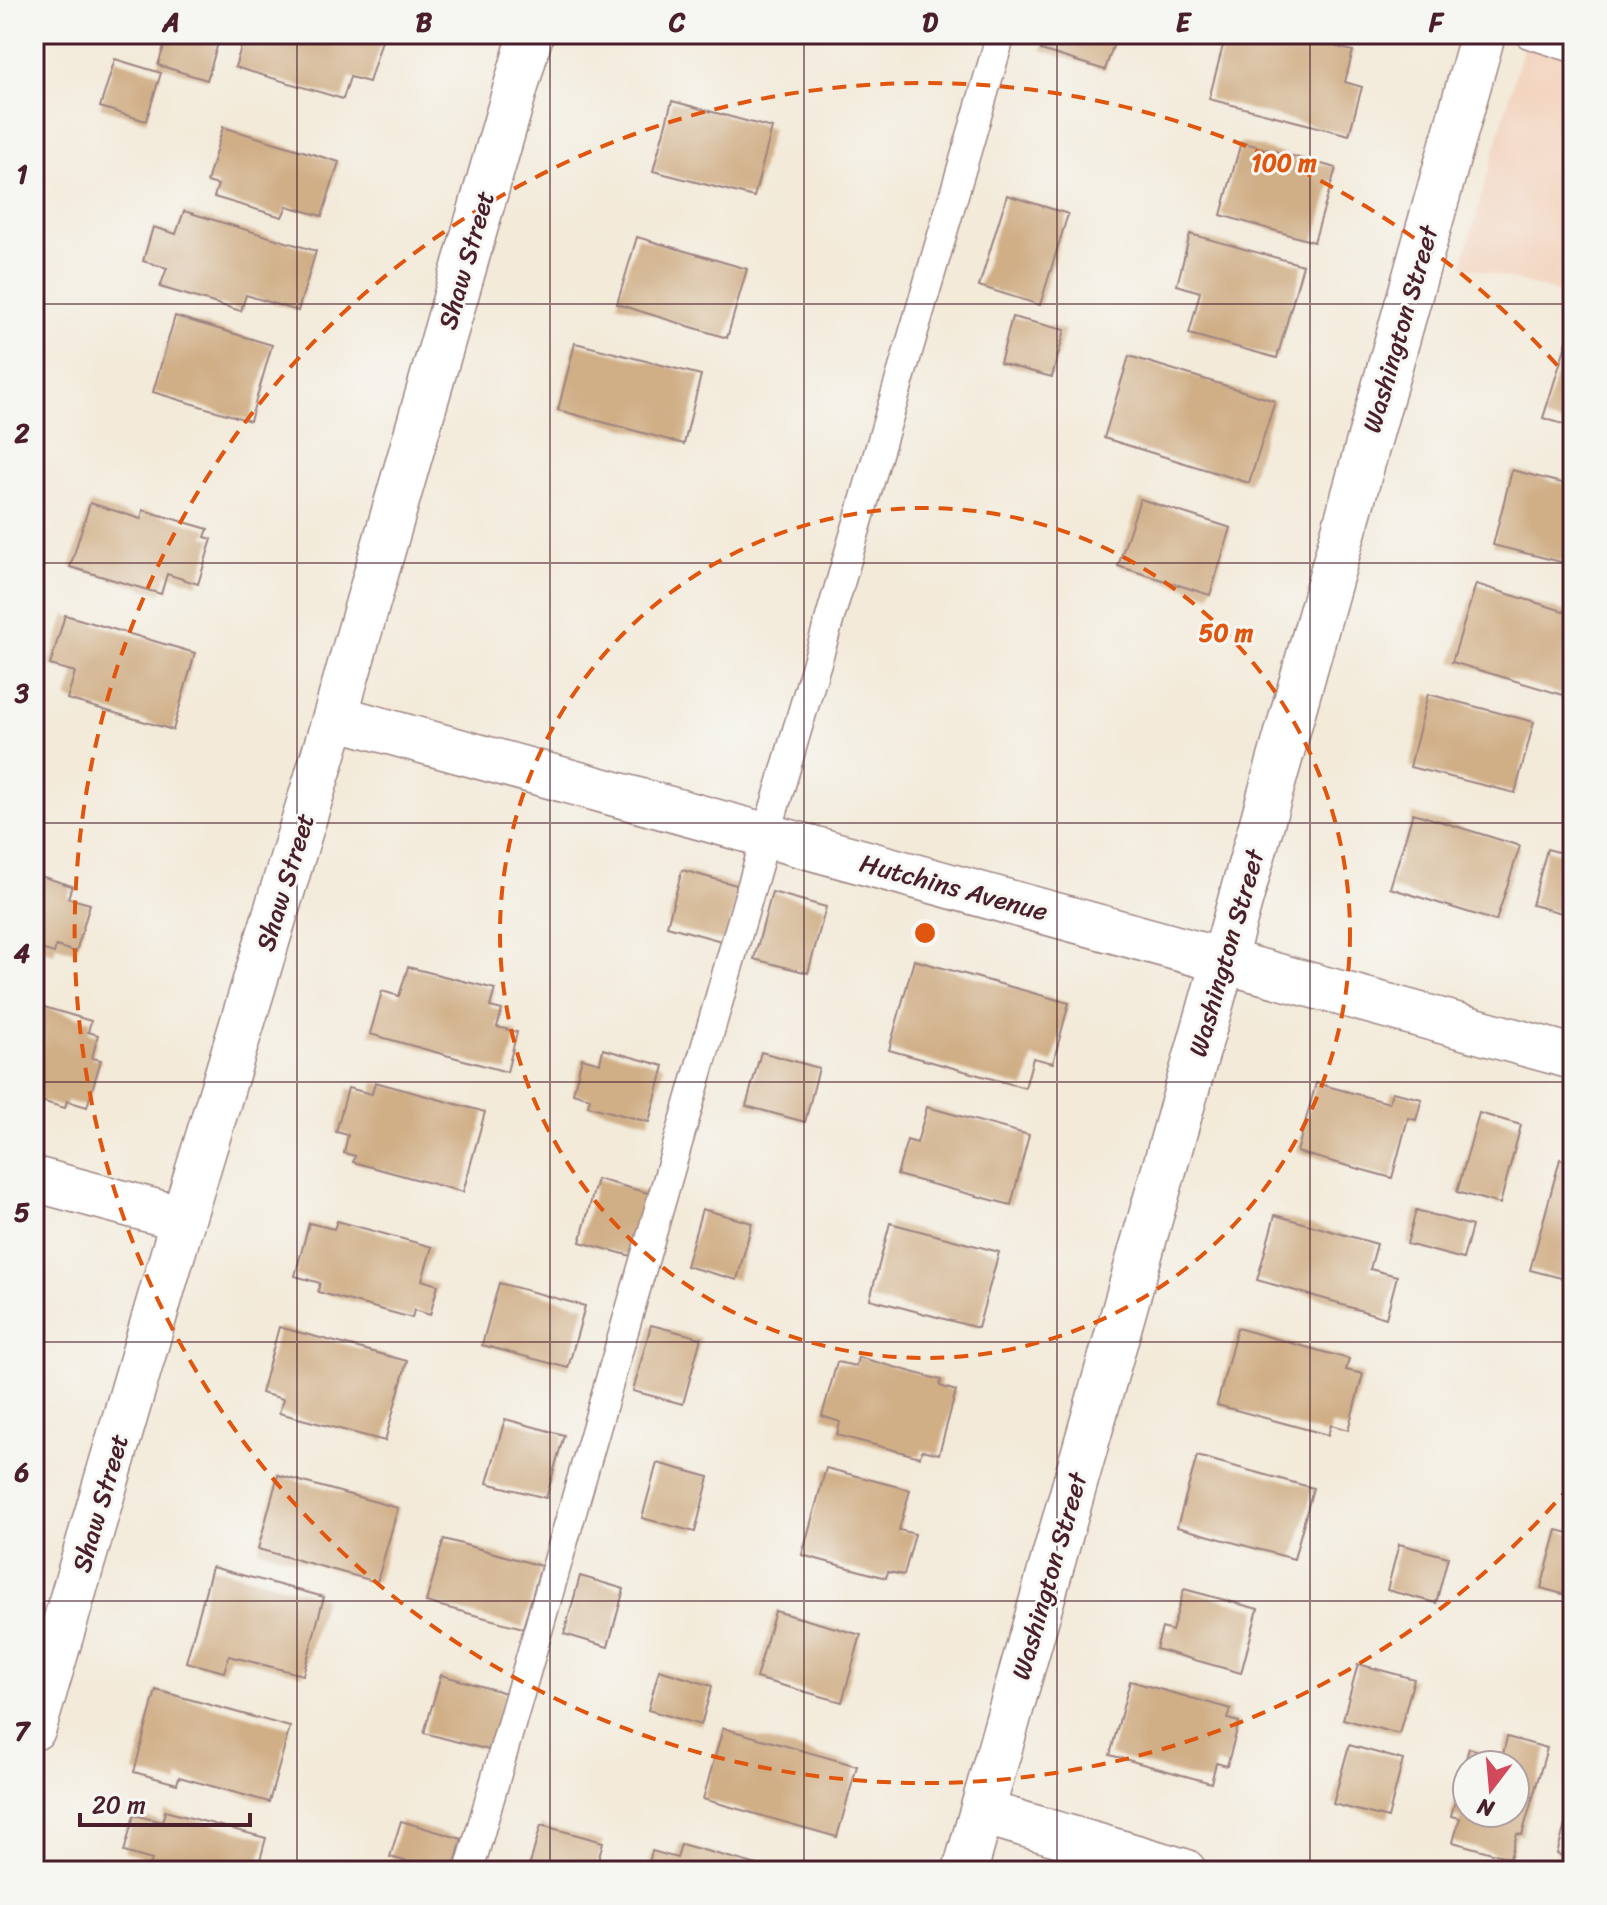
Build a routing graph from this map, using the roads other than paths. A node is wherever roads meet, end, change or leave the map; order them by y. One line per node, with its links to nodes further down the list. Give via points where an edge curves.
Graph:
1 (531, 34): 6 (street, Shaw Street)
2 (1001, 34): 7 (lane)
3 (1483, 34): 8 (street, Washington Street)
4 (1529, 34): 5 (lane)
5 (1573, 48)
6 (335, 717): 7 (street, Hutchins Avenue); 11 (street, Shaw Street)
7 (766, 836): 8 (street, Hutchins Avenue); 14 (lane)
8 (1223, 962): 9 (street, Hutchins Avenue); 13 (street, Washington Street)
9 (1573, 1057)
10 (34, 1179): 11 (street)
11 (183, 1219): 12 (street, Shaw Street)
12 (34, 1728)
13 (982, 1812): 15 (street, Washington Street); 16 (street)
14 (469, 1871)
15 (965, 1871)
16 (1184, 1871)

